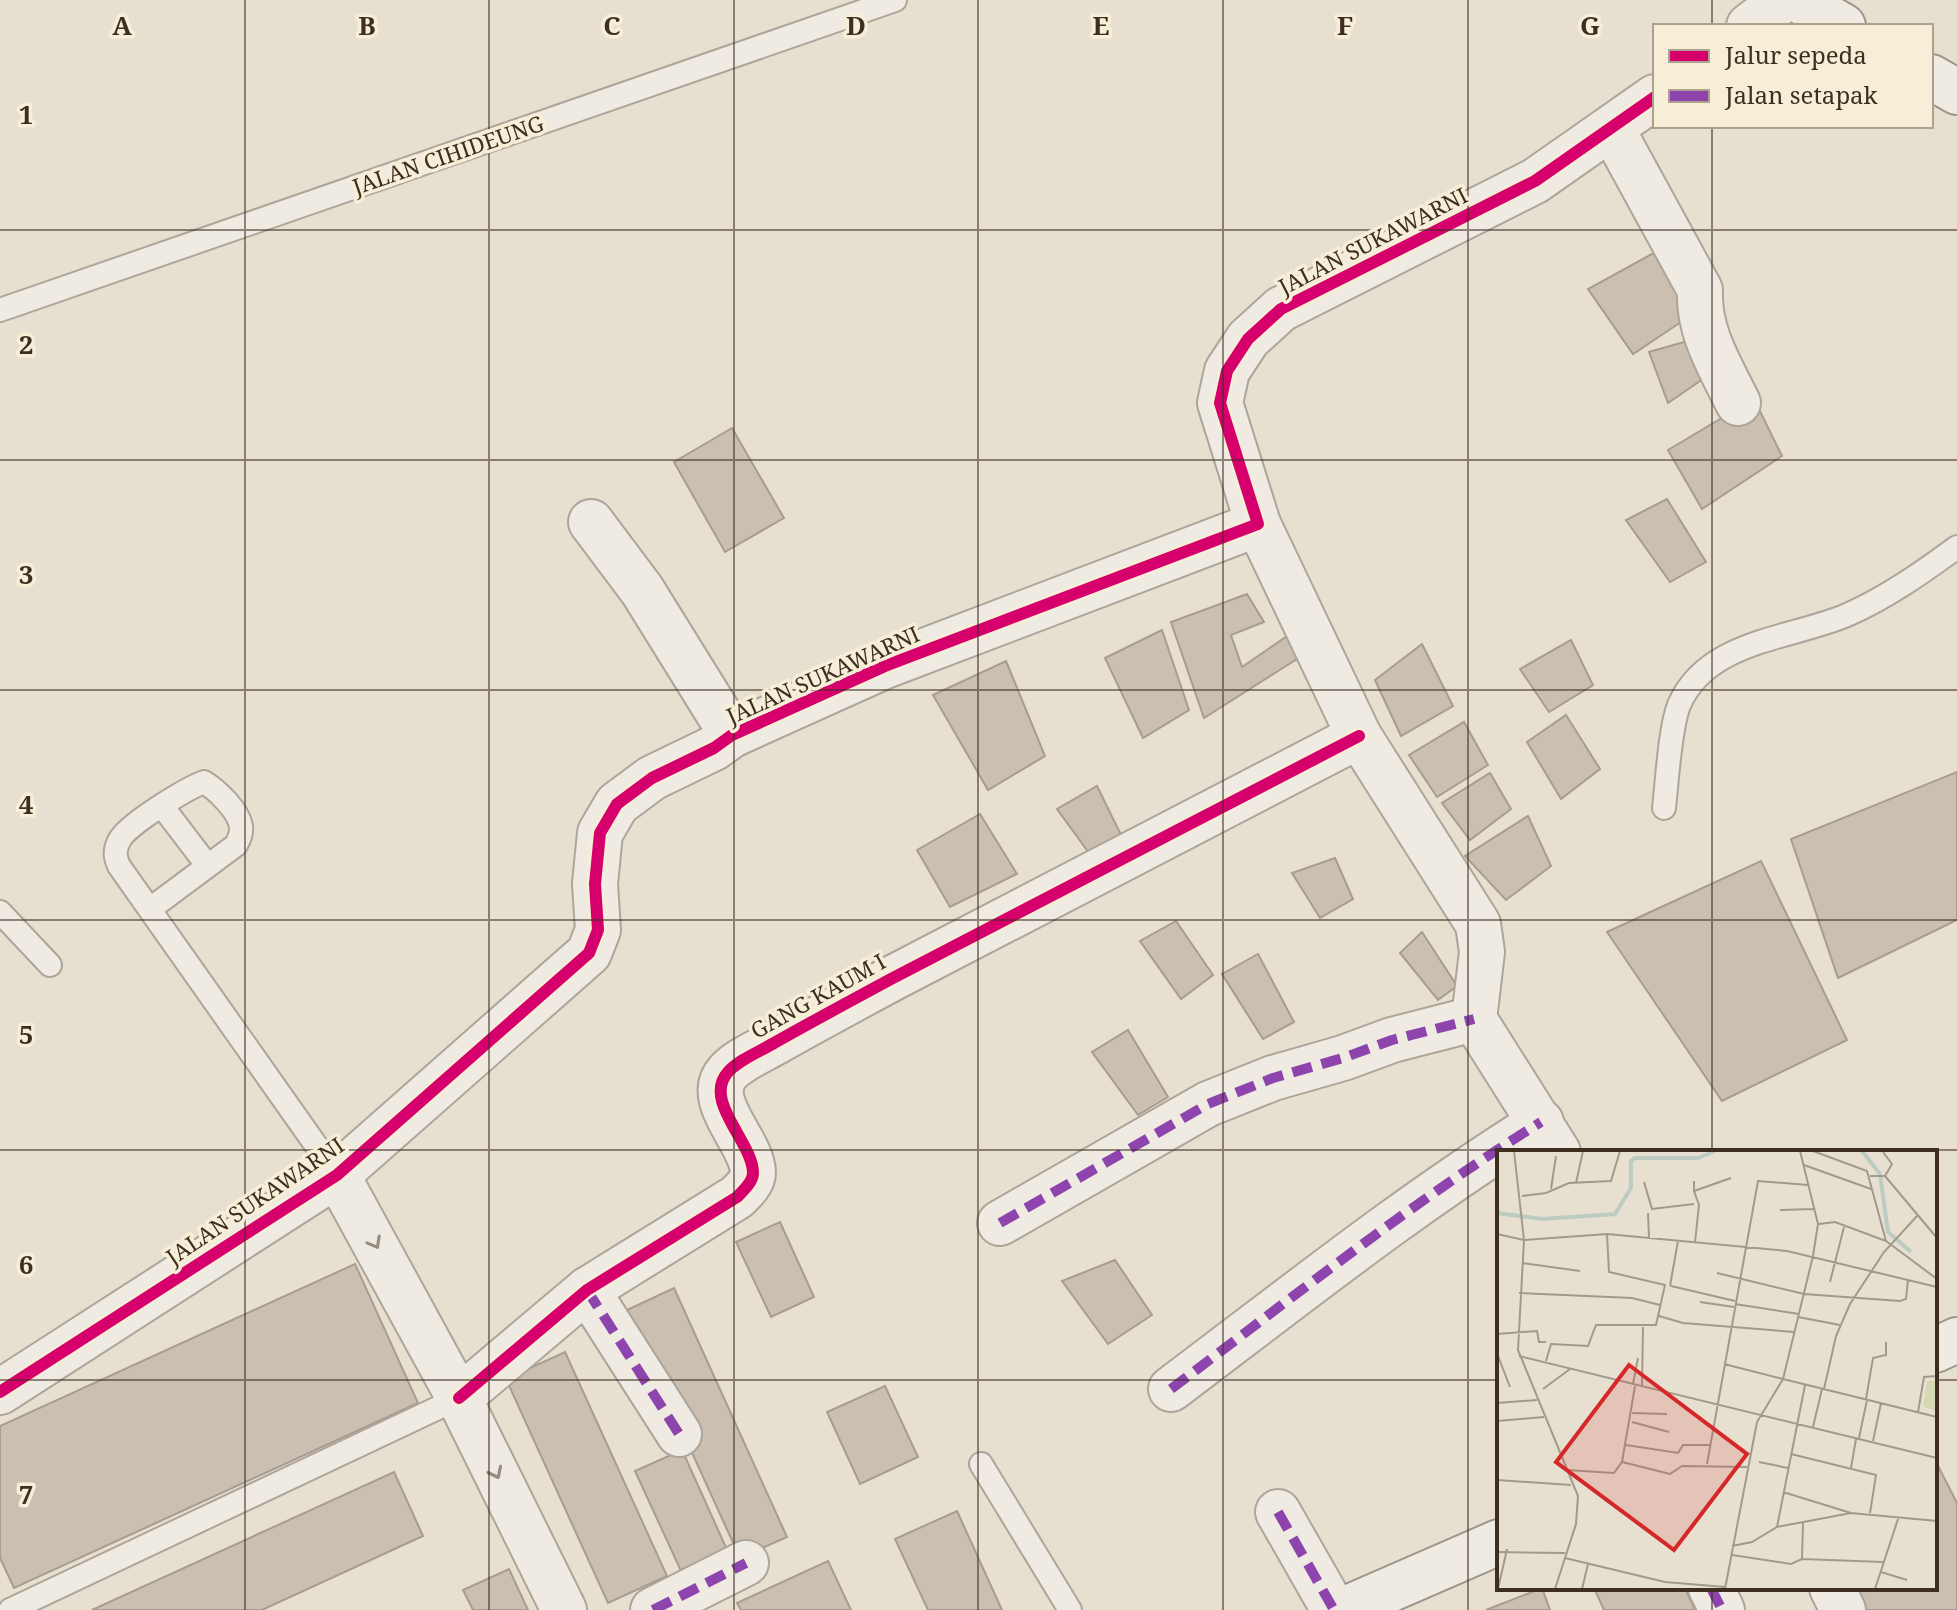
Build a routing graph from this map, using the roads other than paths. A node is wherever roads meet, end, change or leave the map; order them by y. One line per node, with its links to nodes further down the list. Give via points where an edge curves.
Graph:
1 (895, 0): 10 (lane, JALAN CIHIDEUNG)
2 (1783, 0): 4 (street)
3 (1798, 0): 5 (street)
4 (1752, 24)
5 (1840, 24)
6 (1933, 78): 7 (street)
7 (1957, 92)
8 (1653, 98): 9 (street, JALAN SUKAWARNI)
9 (1612, 129): 11 (street, via 1700,290 1703,332); 13 (street, JALAN SUKAWARNI, via 1535,181 1281,309 1248,339 1227,371 1220,403)
10 (0, 310)
11 (1738, 403)
12 (591, 522): 15 (street, via 642,590)
13 (1258, 524): 15 (street, JALAN SUKAWARNI, via 885,666); 16 (street)
14 (1957, 547): 18 (lane, via 1848,614 1742,648 1702,671 1679,705)
15 (732, 735): 27 (street, JALAN SUKAWARNI, via 652,778 617,804 600,833 598,930 589,953)
16 (1359, 736): 23 (street, via 1478,924 1482,952); 29 (street, GANG KAUM I, via 741,1062 726,1074 721,1100 750,1160 753,1174 747,1187)
17 (162, 806): 19 (lane); 19 (lane, via 204,782 216,789 241,823 241,834 236,845); 20 (lane, via 120,838 115,855)
18 (1664, 808)
19 (207, 865): 20 (lane)
20 (150, 909): 27 (lane)
21 (0, 912): 22 (lane)
22 (50, 965)
23 (1474, 1019): 24 (street); 28 (street, via 1273,1078 1208,1104)
24 (1549, 1137): 25 (street)
25 (1500, 1150)
26 (1497, 1151): 32 (street)
27 (337, 1175): 33 (street, JALAN SUKAWARNI); 34 (street, one-way to 34)
28 (1000, 1223)
29 (587, 1290): 34 (street, GANG KAUM I); 35 (street)
30 (1957, 1340): 31 (street)
31 (1937, 1349)
32 (1171, 1389)
33 (0, 1392)
34 (459, 1398): 42 (lane); 43 (street, one-way to 43)
35 (679, 1434)
36 (981, 1464): 45 (lane)
37 (1278, 1512): 46 (street)
38 (1497, 1543): 47 (street)
39 (746, 1563): 44 (street)
40 (1712, 1590): 48 (street)
41 (1833, 1590): 49 (street)
42 (10, 1610)
43 (564, 1610)
44 (653, 1610)
45 (1070, 1610)
46 (1334, 1610)
47 (1343, 1610)
48 (1722, 1610)
49 (1843, 1610)

